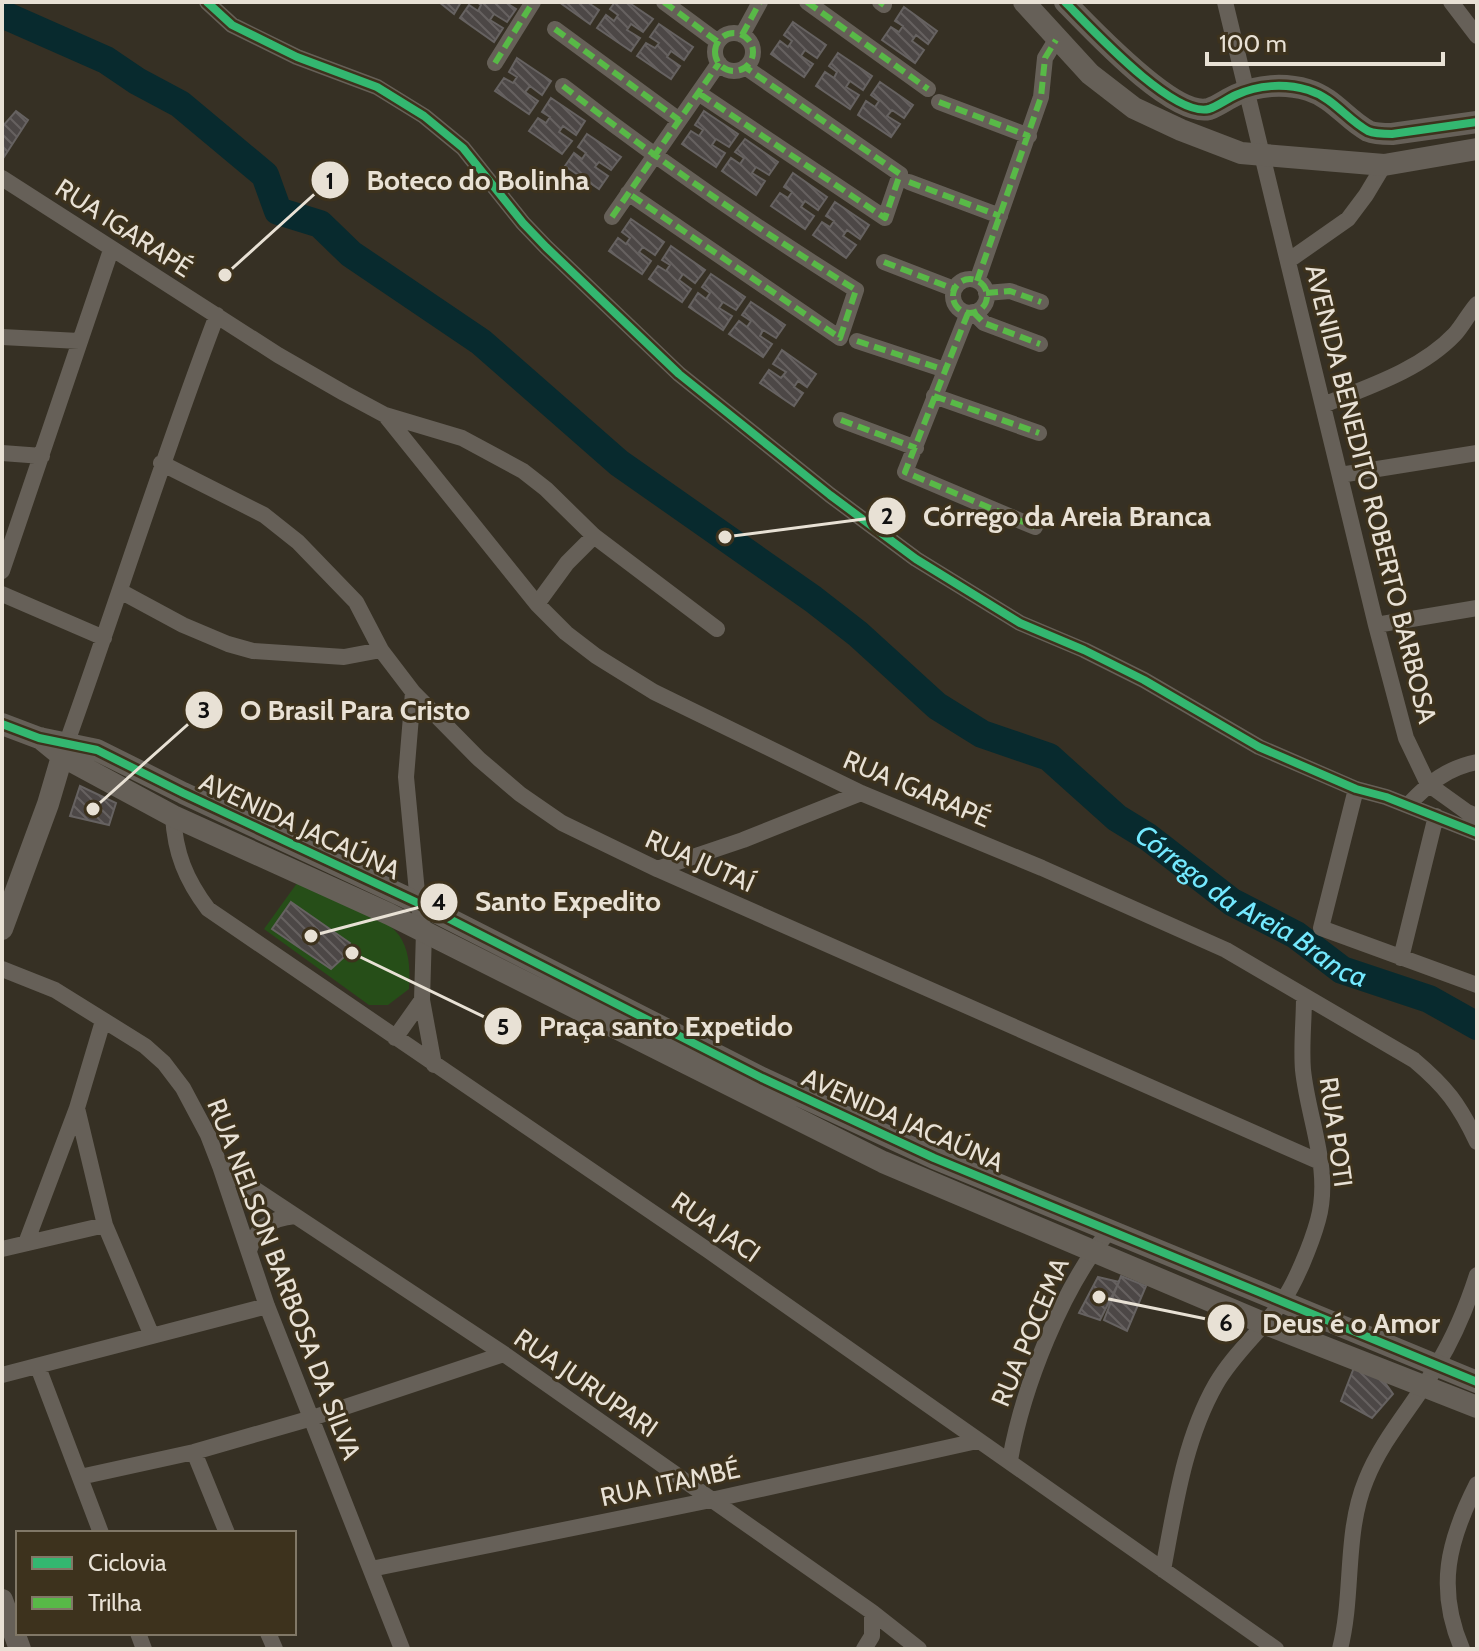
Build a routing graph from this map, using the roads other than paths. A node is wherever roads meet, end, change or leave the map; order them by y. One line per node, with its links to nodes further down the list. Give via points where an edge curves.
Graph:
1 (207, 2): 76 (street, via 232,25 377,87 424,116 463,148 546,247 679,374 916,559 1020,623 1144,680 1259,747)
2 (533, 2): 15 (street)
3 (664, 2): 14 (street)
4 (760, 2): 11 (street)
5 (807, 2): 25 (street, via 934,96)
6 (1024, 2): 13 (street)
7 (1065, 2): 18 (street)
8 (1225, 2): 20 (street, AVENIDA BENEDITO ROBERTO BARBOSA)
9 (1451, 2): 12 (street)
10 (555, 29): 23 (street)
11 (742, 35): 14 (street, via 726,35); 17 (street, via 753,50)
12 (1477, 36)
13 (1056, 40): 22 (street); 25 (street, via 1045,58)
14 (718, 42): 16 (street)
15 (495, 63)
16 (719, 63): 17 (street, via 729,70); 21 (street)
17 (745, 67): 21 (street, via 900,174 885,218)
18 (1149, 83): 20 (street, via 1199,110); 22 (street)
19 (563, 86): 28 (street)
20 (1245, 91): 24 (street, via 1267,86 1309,90 1379,134); 27 (street, AVENIDA BENEDITO ROBERTO BARBOSA)
21 (700, 94): 23 (street)
22 (1134, 108): 27 (street, via 1221,147)
23 (679, 120): 28 (street)
24 (1477, 122)
25 (1029, 136): 33 (street)
26 (1477, 149): 29 (street)
27 (1263, 155): 29 (street); 36 (street, AVENIDA BENEDITO ROBERTO BARBOSA)
28 (653, 157): 32 (street); 32 (street, via 856,290 840,338)
29 (1384, 165): 36 (street, via 1348,219)
30 (2, 178): 35 (street, RUA IGARAPÉ)
31 (909, 182): 33 (street)
32 (628, 193): 34 (street)
33 (1000, 216): 38 (street)
34 (612, 217)
35 (111, 250): 43 (street, RUA IGARAPÉ); 45 (street)
36 (1288, 261): 50 (street, AVENIDA BENEDITO ROBERTO BARBOSA)
37 (884, 262): 39 (street)
38 (982, 287): 39 (street, via 961,281); 40 (street); 42 (street, via 982,307)
39 (954, 289): 42 (street, via 957,307)
40 (1041, 302)
41 (1477, 304): 50 (street, via 1437,349 1391,377)
42 (971, 312): 47 (street, via 984,323); 48 (street)
43 (217, 315): 51 (street, RUA IGARAPÉ); 58 (street)
44 (2, 337): 45 (street)
45 (79, 341): 57 (street)
46 (857, 341): 48 (street)
47 (1040, 344)
48 (945, 370): 49 (street)
49 (934, 396): 53 (street); 54 (street)
50 (1323, 405): 59 (street, AVENIDA BENEDITO ROBERTO BARBOSA)
51 (385, 415): 61 (street, RUA IGARAPÉ, via 462,438 495,454 546,489); 65 (street, RUA IGARAPÉ)
52 (841, 420): 54 (street)
53 (1039, 433)
54 (916, 448): 60 (street, via 905,472)
55 (2, 453): 57 (street)
56 (1477, 453): 59 (street)
57 (42, 456): 62 (street)
58 (161, 463): 63 (street); 70 (street, RUA JUTAÍ, via 264,515 298,542 356,602)
59 (1340, 475): 67 (street, AVENIDA BENEDITO ROBERTO BARBOSA)
60 (1035, 527)
61 (594, 536): 65 (street); 68 (street, RUA IGARAPÉ)
62 (2, 571)
63 (120, 591): 69 (street); 70 (street, via 183,625 253,651 344,657)
64 (2, 594): 69 (street)
65 (537, 604): 77 (street, RUA IGARAPÉ, via 596,656 654,692)
66 (1477, 608): 67 (street)
67 (1376, 625): 75 (street, AVENIDA BENEDITO ROBERTO BARBOSA, via 1406,738)
68 (717, 629)
69 (104, 638): 73 (street)
70 (381, 650): 71 (street, RUA JUTAÍ)
71 (413, 692): 83 (street, RUA JUTAÍ, via 520,794 562,823); 84 (street, via 406,777)
72 (2, 724): 73 (street)
73 (64, 749): 79 (street, AVENIDA JACAÚNA); 84 (street, AVENIDA JACAÚNA, via 97,750); 85 (street)
74 (1477, 762): 75 (street, via 1458,766)
75 (1428, 784): 78 (street); 81 (street, AVENIDA BENEDITO ROBERTO BARBOSA)
76 (1356, 789): 78 (street); 87 (street, via 1321,928)
77 (861, 793): 83 (street); 90 (street, RUA IGARAPÉ, via 1226,950)
78 (1408, 805): 80 (street)
79 (173, 816): 86 (street, AVENIDA JACAÚNA); 93 (street, RUA JACI, via 179,859 208,909)
80 (1436, 816): 82 (street); 87 (street)
81 (1477, 816)
82 (1477, 833)
83 (657, 869): 97 (street, RUA JUTAÍ)
84 (418, 903): 86 (street); 101 (street, AVENIDA JACAÚNA, via 762,1078 934,1158)
85 (2, 929)
86 (424, 931): 91 (street); 105 (street, AVENIDA JACAÚNA, via 883,1162)
87 (1401, 958): 89 (street)
88 (2, 969): 92 (street, RUA NELSON BARBOSA DA SILVA, via 55,990)
89 (1477, 985)
90 (1304, 997): 96 (street, RUA IGARAPÉ, via 1414,1060 1461,1107); 97 (street, RUA POTI, via 1303,1069)
91 (422, 1000): 93 (street); 94 (street)
92 (103, 1021): 95 (street); 98 (street, RUA NELSON BARBOSA DA SILVA, via 164,1063 195,1109)
93 (395, 1038): 94 (street, RUA JACI)
94 (434, 1065): 119 (street, RUA JACI)
95 (77, 1108): 100 (street); 102 (street)
96 (1477, 1142)
97 (1320, 1162): 107 (street, RUA POTI, via 1323,1197 1318,1219)
98 (220, 1166): 99 (street, RUA JURUPARI); 104 (street, RUA NELSON BARBOSA DA SILVA)
99 (295, 1216): 104 (street, via 265,1224 254,1234); 111 (street, RUA JURUPARI)
100 (105, 1225): 102 (street); 110 (street)
101 (1110, 1230): 105 (street, RUA POCEMA); 107 (street, AVENIDA JACAÚNA)
102 (26, 1243): 103 (street)
103 (2, 1249)
104 (249, 1251): 108 (street, RUA NELSON BARBOSA DA SILVA)
105 (1092, 1252): 109 (street, AVENIDA JACAÚNA); 121 (street, RUA POCEMA, via 1027,1391)
106 (1477, 1275): 112 (street)
107 (1283, 1302): 109 (street, RUA POTI); 112 (street, AVENIDA JACAÚNA)
108 (267, 1306): 110 (street); 118 (street, RUA NELSON BARBOSA DA SILVA)
109 (1263, 1323): 116 (street, AVENIDA JACAÚNA); 128 (street, RUA POTI, via 1204,1406 1182,1475)
110 (152, 1336): 113 (street)
111 (504, 1354): 118 (street); 124 (street, RUA JURUPARI)
112 (1437, 1366): 115 (street, AVENIDA JACAÚNA); 116 (street)
113 (38, 1367): 114 (street); 122 (street)
114 (2, 1375)
115 (1477, 1382)
116 (1423, 1386): 117 (street, AVENIDA JACAÚNA); 136 (street, via 1384,1443 1366,1481 1355,1518)
117 (1477, 1407)
118 (312, 1418): 120 (street); 127 (street, RUA NELSON BARBOSA DA SILVA)
119 (977, 1441): 121 (street, RUA JACI); 124 (street, RUA ITAMBÉ)
120 (194, 1452): 122 (street); 126 (street)
121 (1010, 1460): 128 (street, RUA JACI)
122 (80, 1477): 125 (street)
123 (1477, 1484): 137 (street, via 1457,1525 1446,1585)
124 (711, 1500): 127 (street, RUA ITAMBÉ); 130 (street, RUA JURUPARI)
125 (100, 1531)
126 (226, 1531)
127 (371, 1569): 132 (street, RUA NELSON BARBOSA DA SILVA)
128 (1163, 1570): 135 (street, RUA JACI)
129 (2, 1600): 131 (street)
130 (872, 1612): 133 (street, via 872,1636); 134 (street, RUA JURUPARI)
131 (20, 1649)
132 (402, 1649)
133 (864, 1649)
134 (919, 1649)
135 (1276, 1649)
136 (1340, 1649)
137 (1462, 1649)

